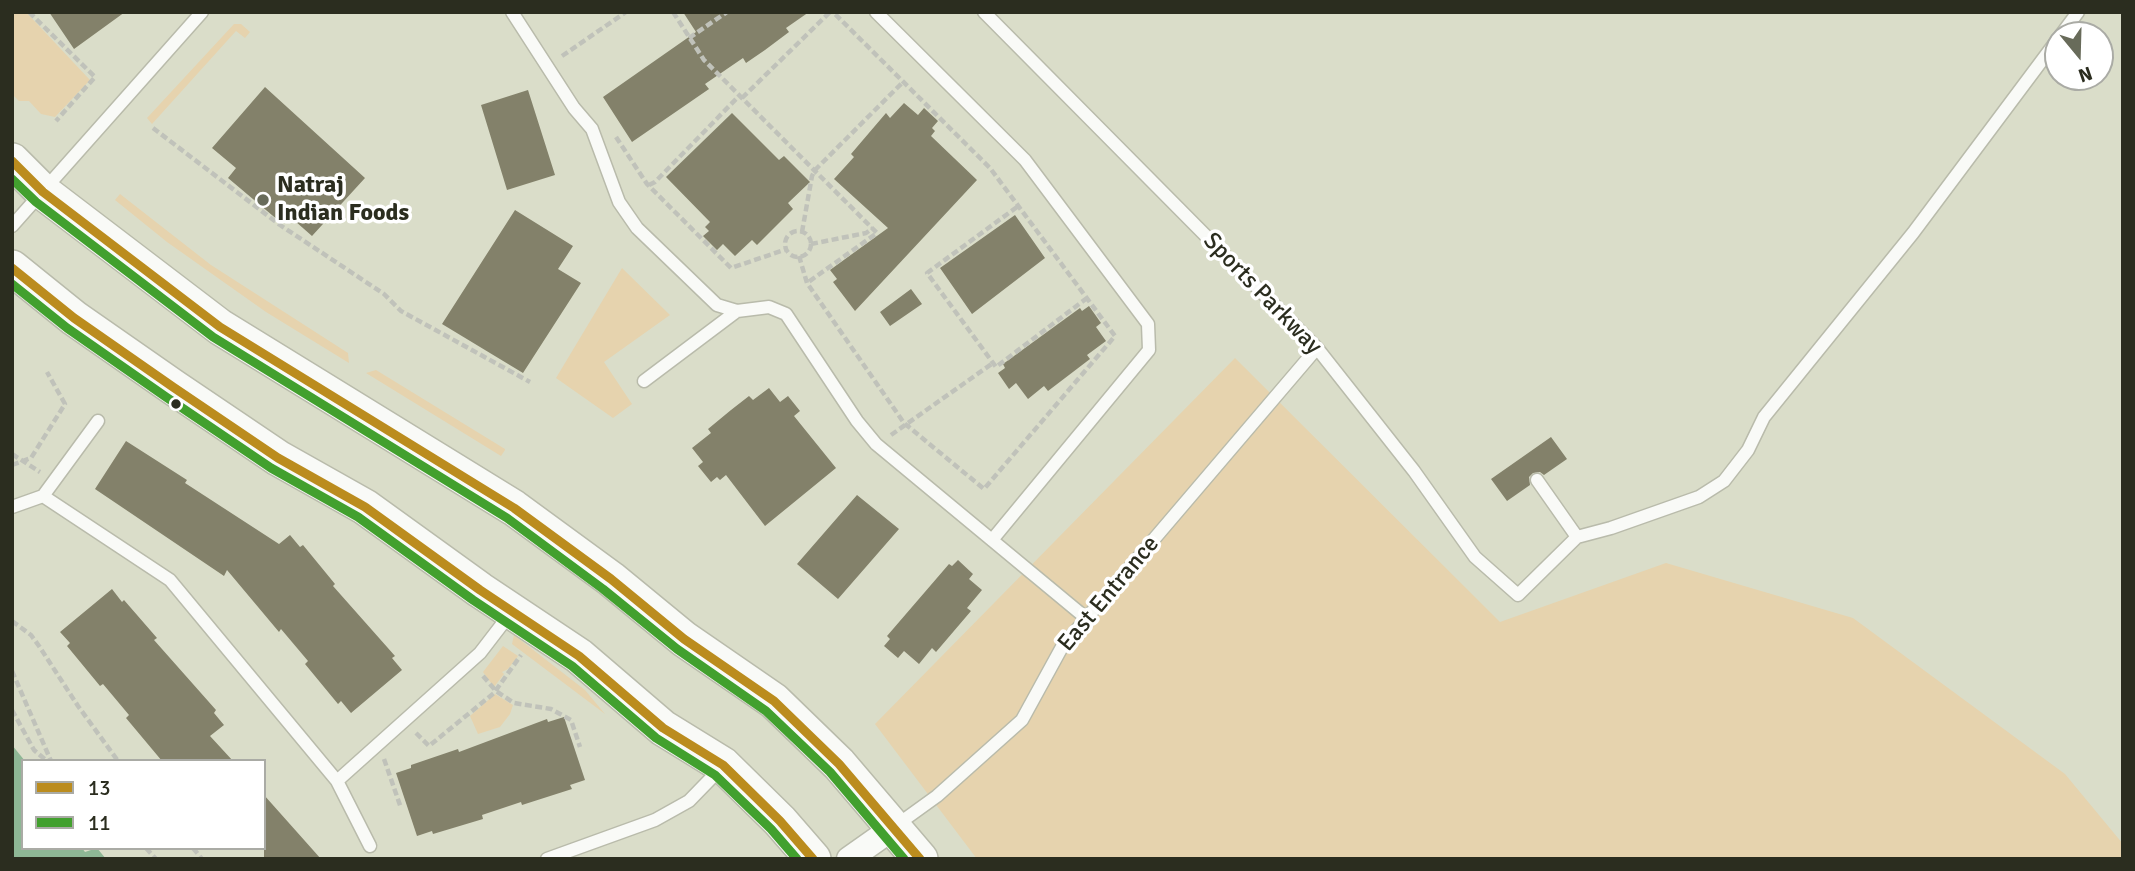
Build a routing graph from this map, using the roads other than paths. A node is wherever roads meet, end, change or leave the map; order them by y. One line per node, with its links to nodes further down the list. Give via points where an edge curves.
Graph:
1 (202, 12): 7 (lane)
2 (512, 12): 10 (lane, via 592,129 619,202 637,228 717,304)
3 (876, 12): 18 (lane, via 1025,160 1148,324 1149,350)
4 (984, 12): 11 (lane, Sports Parkway)
5 (2044, 57): 17 (lane, via 1913,233 1764,417 1748,450 1724,481 1699,496)
6 (12, 161): 7 (main road)
7 (43, 192): 8 (lane); 23 (main road, via 220,327 514,508 611,579 684,639 774,701 839,764)
8 (12, 226)
9 (12, 268): 19 (main road, via 173,387 278,458 365,507)
10 (737, 311): 12 (lane); 18 (lane, via 769,307 786,314 876,444)
11 (1317, 348): 17 (lane, Sports Parkway, via 1475,557 1518,595); 20 (lane, East Entrance)
12 (644, 381)
13 (98, 421): 15 (lane)
14 (1537, 480): 17 (lane)
15 (43, 496): 16 (lane); 22 (lane, via 170,580)
16 (12, 507)
17 (1577, 537)
18 (992, 540): 20 (lane)
19 (512, 611): 21 (main road, via 579,656 663,728); 22 (lane, via 480,653)
20 (1086, 618): 23 (lane, East Entrance, via 1062,647 1022,720 937,796)
21 (723, 765): 25 (lane, via 689,801 655,820); 26 (main road)
22 (337, 781): 24 (lane)
23 (893, 828): 27 (street); 28 (main road)
24 (370, 846)
25 (547, 859)
26 (813, 859)
27 (849, 859)
28 (920, 859)

